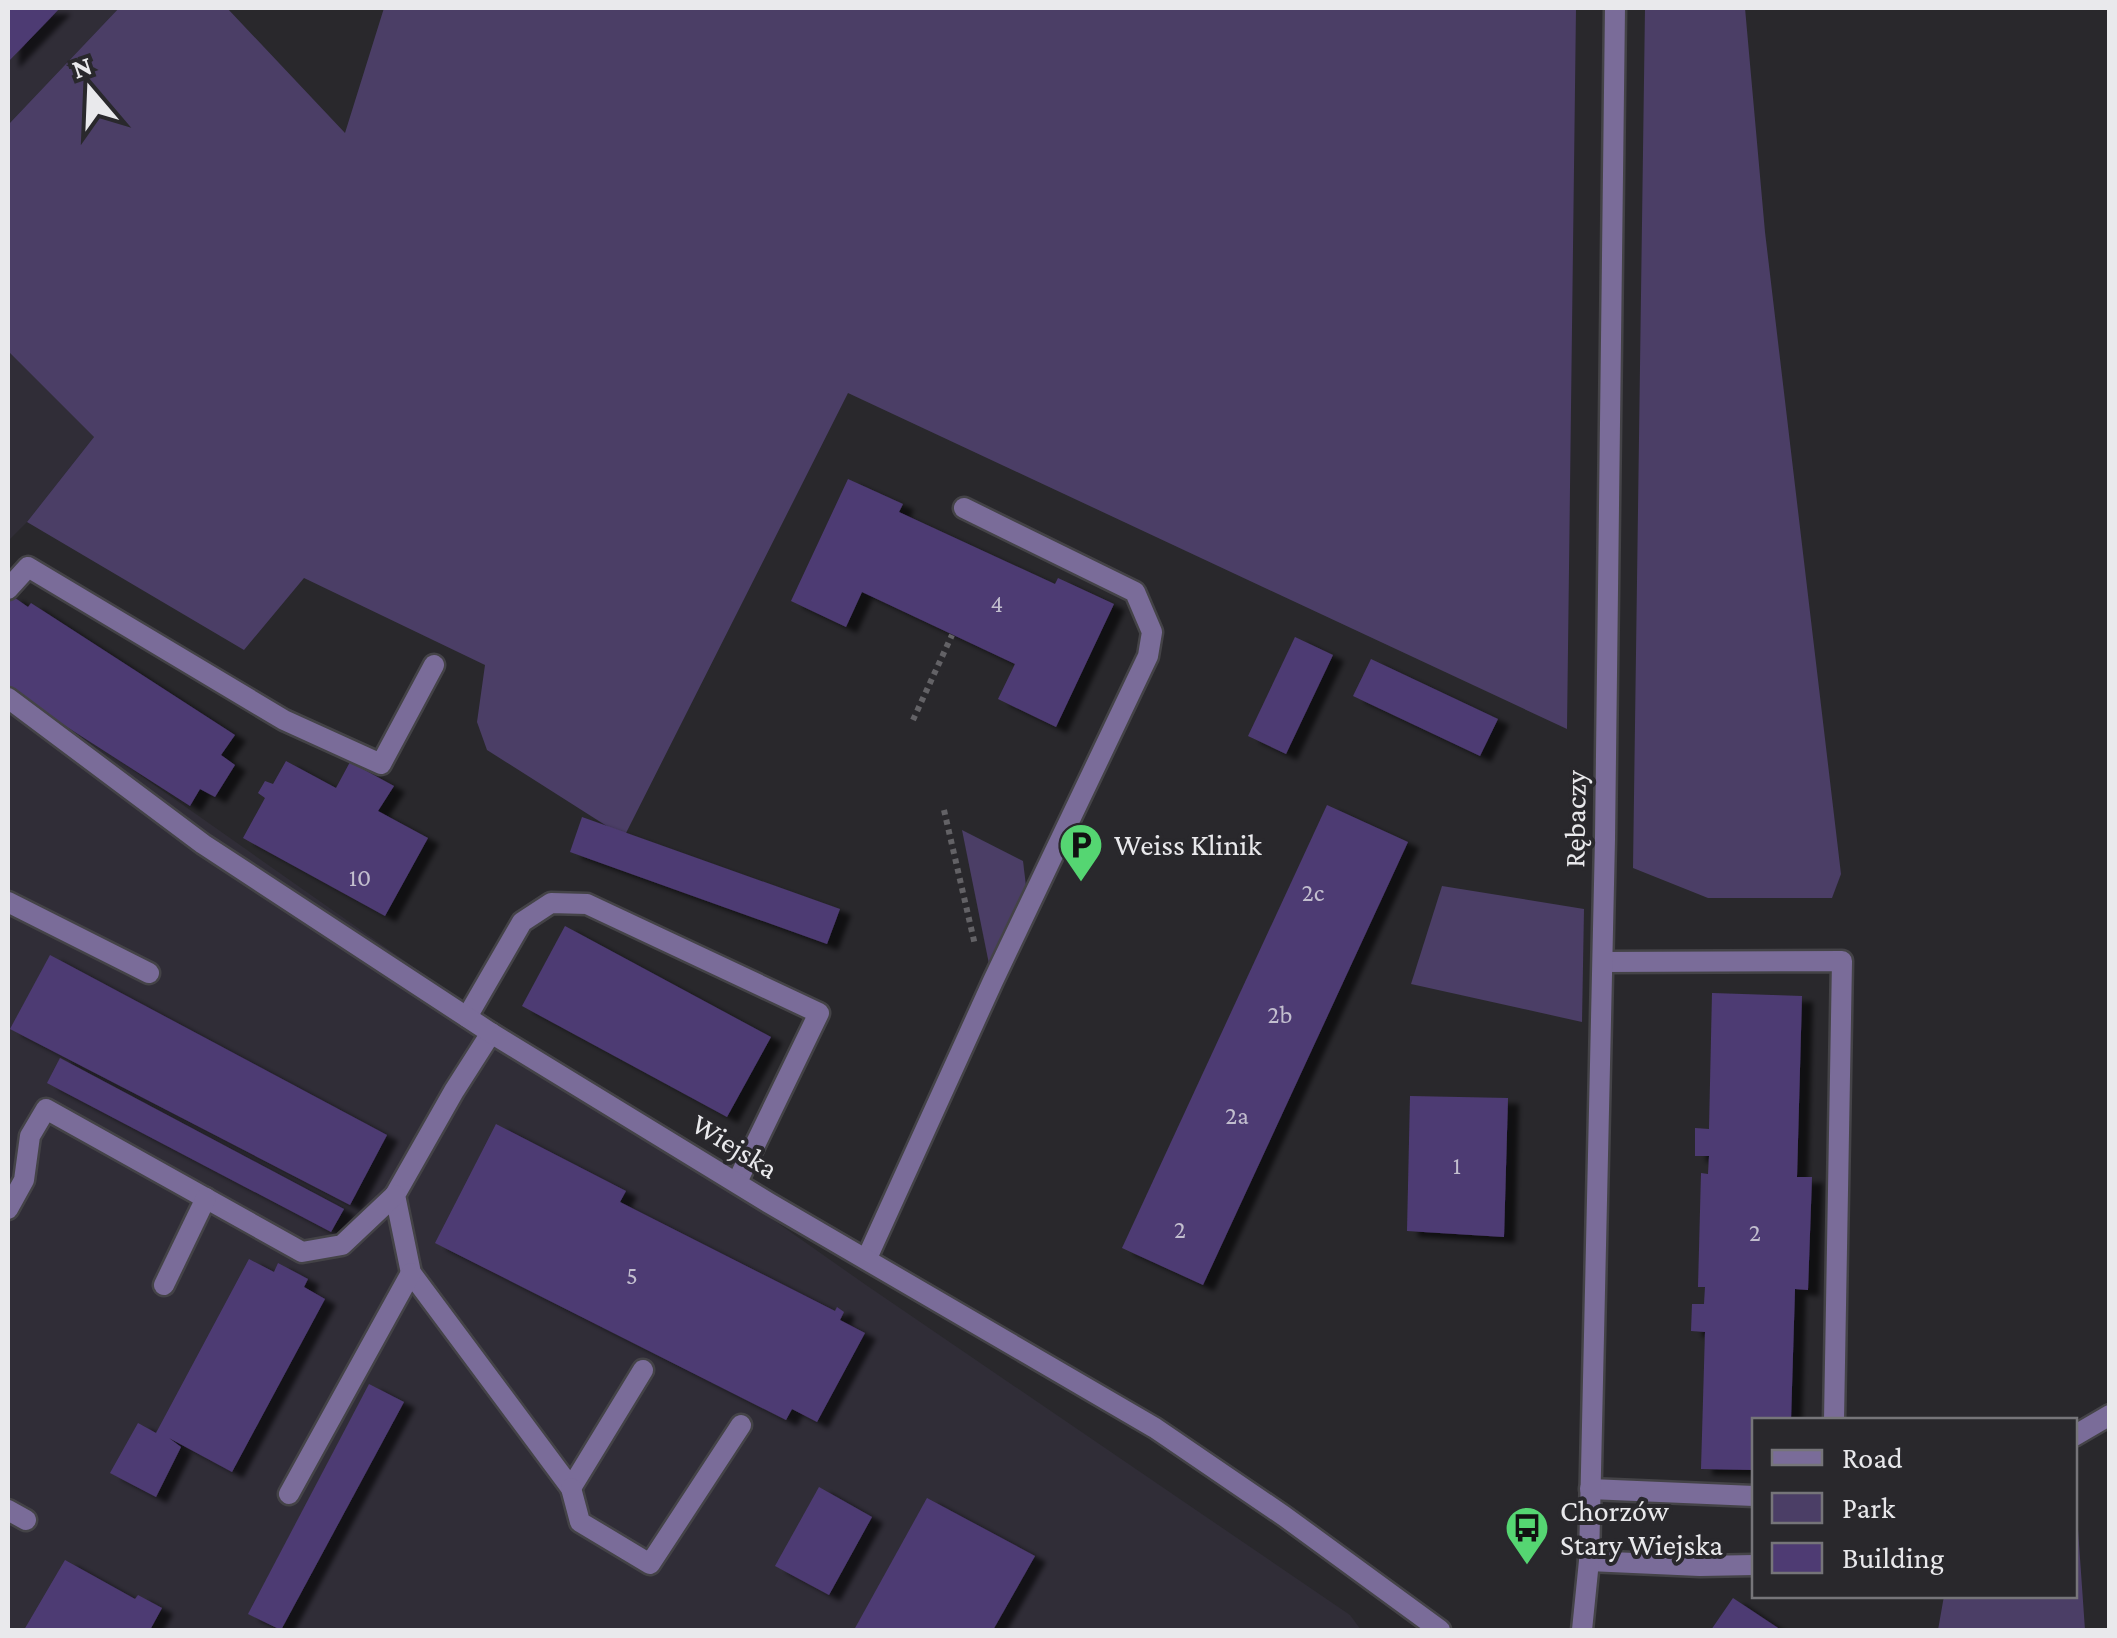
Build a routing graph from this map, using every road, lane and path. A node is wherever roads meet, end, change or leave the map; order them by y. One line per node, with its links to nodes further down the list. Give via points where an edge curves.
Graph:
1 (1615, 8): 10 (street, Rębaczy)
2 (964, 508): 12 (street, via 1135,592 1152,632 1148,656)
3 (8, 589): 5 (street, via 28,567 284,720 381,764)
4 (952, 635): 7 (path)
5 (434, 664)
6 (8, 698): 13 (street, Wiejska, via 203,844)
7 (913, 720)
8 (944, 810): 12 (path, via 982,978)
9 (8, 902): 11 (street)
10 (1602, 962): 24 (street, via 1842,961); 28 (street, Rębaczy)
11 (149, 974)
12 (992, 981): 19 (street)
13 (467, 1017): 14 (street, Wiejska); 15 (street, via 522,922 552,903 588,904 819,1012)
14 (492, 1033): 15 (street, Wiejska); 16 (street)
15 (737, 1182): 19 (street, Wiejska)
16 (395, 1195): 17 (street, via 342,1245 302,1252); 20 (street)
17 (206, 1198): 18 (street, via 46,1109 30,1136 24,1180); 21 (street)
18 (8, 1209)
19 (867, 1258): 33 (street, Wiejska, via 1156,1428)
20 (411, 1272): 27 (street); 29 (street)
21 (164, 1285)
22 (643, 1370): 27 (street)
23 (2110, 1415): 26 (street)
24 (1834, 1418)
25 (742, 1425): 27 (street, via 650,1564 580,1522)
26 (2077, 1434)
27 (571, 1488)
28 (1590, 1488): 30 (street); 31 (street, Rębaczy)
29 (289, 1494)
30 (1752, 1496)
31 (1588, 1561): 32 (street); 34 (street, Rębaczy)
32 (1752, 1564)
33 (1440, 1630)
34 (1582, 1630)

